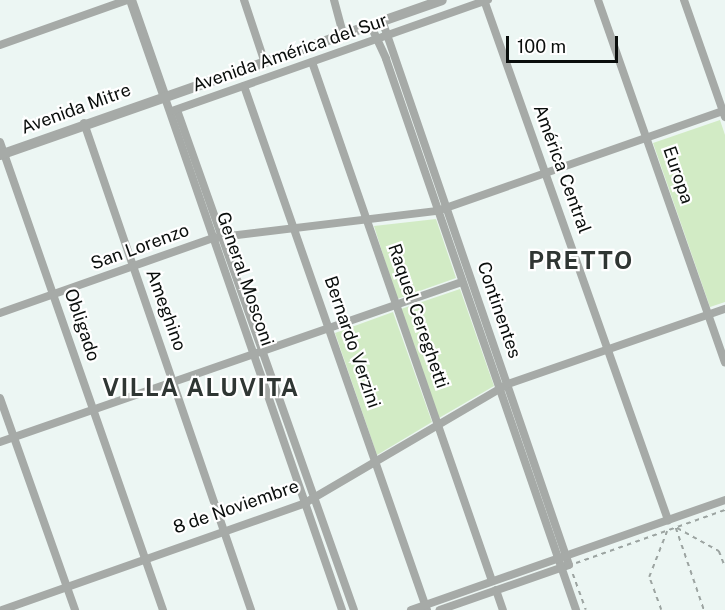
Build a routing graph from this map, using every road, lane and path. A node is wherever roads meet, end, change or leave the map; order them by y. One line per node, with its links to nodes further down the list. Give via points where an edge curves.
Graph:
1 (129, 0): 13 (street); 17 (street)
2 (244, 0): 14 (street)
3 (334, 0): 10 (street)
4 (442, 0): 8 (street, Avenida América del Sur)
5 (486, 0): 11 (street, Avenida América del Sur); 24 (street, América Central)
6 (598, 0): 21 (street, Europa)
7 (684, 0): 19 (street)
8 (382, 21): 9 (street, Avenida América del Sur); 11 (street, Continentes)
9 (370, 24): 10 (street, Avenida América del Sur); 12 (street, Continentes)
10 (343, 33): 14 (street, Avenida América del Sur)
11 (388, 37): 12 (street, Avenida América del Sur); 25 (street, Continentes)
12 (376, 40): 15 (street, Avenida América del Sur); 26 (street, Continentes)
13 (0, 45)
14 (264, 60): 17 (street, Avenida Mitre)
15 (312, 62): 16 (street, Avenida América del Sur); 27 (street, Raquel Cereghetti)
16 (244, 86): 18 (street, Avenida América del Sur); 28 (street, Bernardo Verzini)
17 (164, 95): 18 (street, General Mosconi); 20 (street, Avenida Mitre)
18 (173, 111): 29 (street, General Mosconi); 30 (street, General Mosconi)
19 (724, 113): 21 (street, San Lorenzo)
20 (84, 123): 23 (street, Avenida Mitre); 31 (street, Ameghino)
21 (647, 138): 24 (street, San Lorenzo); 37 (street, Europa)
22 (0, 142): 23 (street, Obligado)
23 (2, 154): 33 (street, Obligado)
24 (546, 173): 25 (street, San Lorenzo); 39 (street, América Central)
25 (446, 208): 26 (street, San Lorenzo); 44 (street, Continentes)
26 (437, 211): 27 (street, San Lorenzo); 32 (street, Continentes)
27 (368, 220): 28 (street, San Lorenzo); 34 (street, Raquel Cereghetti)
28 (295, 229): 29 (street, San Lorenzo); 38 (street, Bernardo Verzini)
29 (223, 236): 30 (street, San Lorenzo); 40 (street, General Mosconi)
30 (213, 238): 31 (street, San Lorenzo); 41 (street, General Mosconi)
31 (133, 266): 33 (street, San Lorenzo); 43 (street, Ameghino)
32 (461, 282): 34 (street); 45 (street, Continentes)
33 (54, 296): 36 (street, San Lorenzo); 47 (street, Obligado)
34 (396, 305): 38 (street); 48 (street, Raquel Cereghetti)
35 (725, 309): 37 (street, 8 de Noviembre)
36 (0, 313)
37 (708, 315): 39 (street, 8 de Noviembre); 42 (street, Europa)
38 (329, 328): 40 (street); 51 (street, Bernardo Verzini)
39 (608, 350): 44 (street, 8 de Noviembre); 56 (street, América Central)
40 (264, 351): 41 (street); 52 (street, General Mosconi)
41 (253, 355): 43 (street); 54 (street, General Mosconi)
42 (725, 362)
43 (174, 382): 47 (street); 58 (street, Ameghino)
44 (508, 384): 45 (street, 8 de Noviembre); 61 (street, Continentes)
45 (499, 389): 48 (street, 8 de Noviembre); 61 (street, Continentes)
46 (0, 398): 49 (street)
47 (93, 409): 49 (street); 60 (street, Obligado)
48 (438, 424): 51 (street, 8 de Noviembre); 63 (street, Raquel Cereghetti)
49 (14, 437): 50 (street); 64 (street)
50 (0, 442)
51 (376, 462): 52 (street, 8 de Noviembre); 66 (street, Bernardo Verzini)
52 (315, 497): 54 (street, 8 de Noviembre); 72 (street, General Mosconi)
53 (725, 500): 56 (street)
54 (305, 502): 58 (street, 8 de Noviembre); 71 (street, General Mosconi)
55 (725, 510): 57 (path)
56 (668, 520): 61 (street)
57 (676, 527): 59 (path); 62 (path, via 720,551); 79 (path)
58 (223, 529): 60 (street, 8 de Noviembre); 70 (street, Ameghino)
59 (668, 530): 61 (path); 78 (path, via 650,577)
60 (145, 557): 64 (street, 8 de Noviembre); 69 (street, Obligado)
61 (565, 562): 63 (street); 65 (street); 76 (street); 77 (path)
62 (725, 567)
63 (492, 581): 66 (street)
64 (67, 586): 67 (street, 8 de Noviembre); 68 (street)
65 (496, 590): 74 (street); 75 (street)
66 (426, 607): 73 (street)
67 (2, 610)
68 (75, 610)
69 (163, 610)
70 (251, 610)
71 (342, 610)
72 (354, 610)
73 (411, 610)
74 (440, 610)
75 (503, 610)
76 (576, 610)
77 (586, 610)
78 (661, 610)
79 (704, 610)

